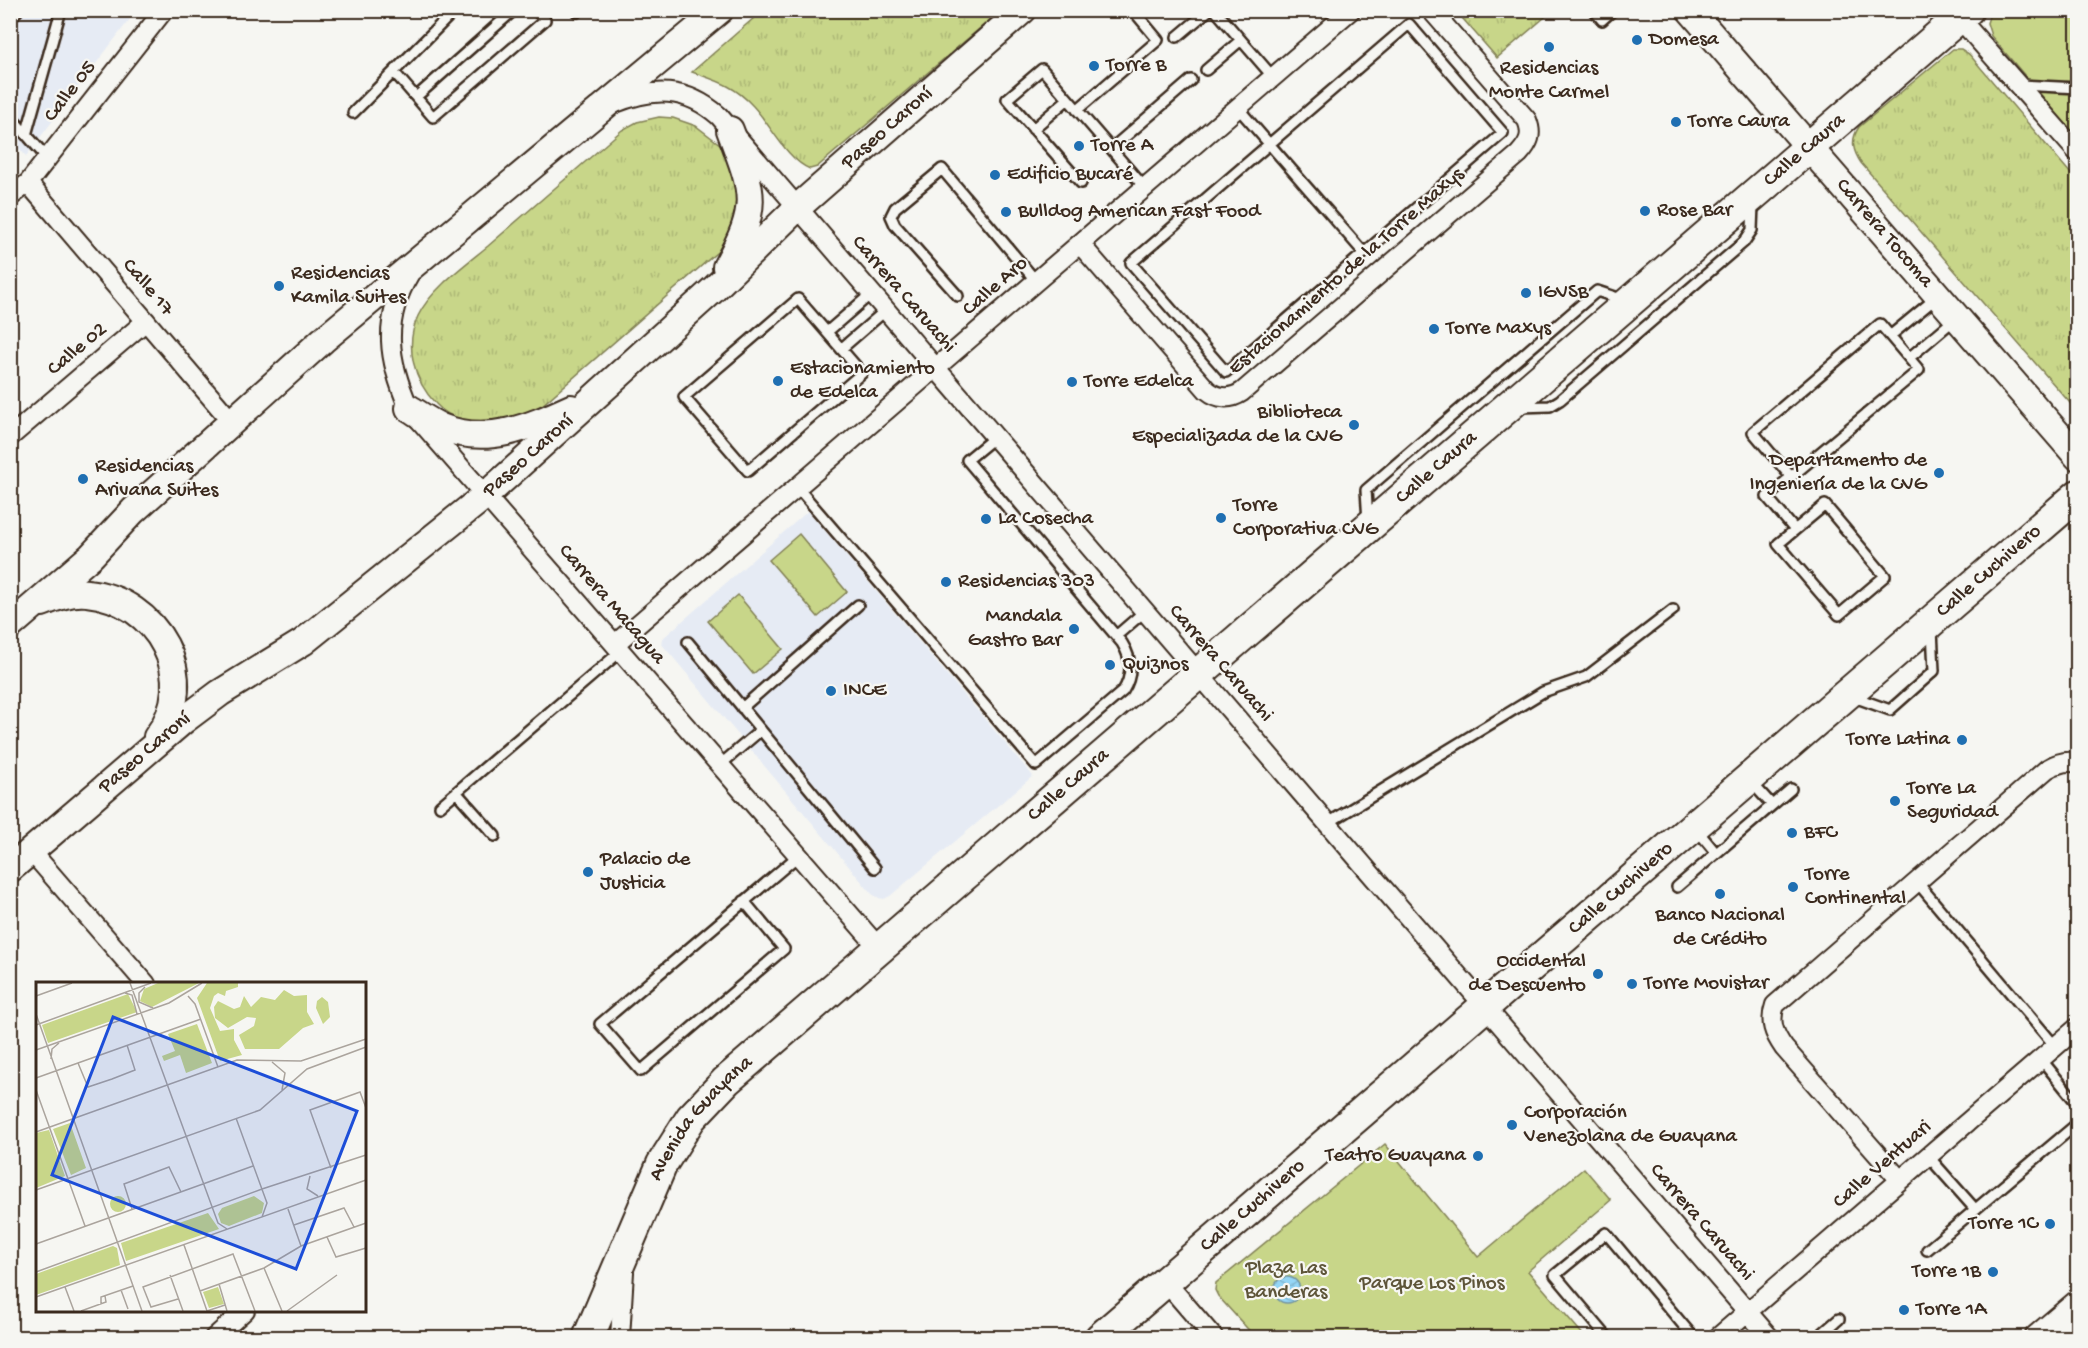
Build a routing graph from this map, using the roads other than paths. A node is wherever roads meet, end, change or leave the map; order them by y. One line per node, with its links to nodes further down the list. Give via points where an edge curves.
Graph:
1 (18, 10): 18 (lane)
2 (61, 10): 36 (lane)
3 (164, 10): 41 (street, Calle 05)
4 (454, 10): 22 (lane)
5 (514, 10): 27 (lane)
6 (536, 10): 27 (lane, via 545,20 433,117)
7 (720, 10): 30 (street)
8 (1023, 10): 47 (street, Paseo Caroní)
9 (1132, 10): 31 (lane, via 1158,40)
10 (1209, 10): 19 (lane)
11 (1215, 10): 20 (lane)
12 (1351, 10): 23 (street, Calle Aro)
13 (1431, 10): 48 (street, Estacionamiento de la Torre Maxys, via 1527,120 1527,145 1242,393 1220,398 1210,393)
14 (1594, 10): 15 (lane, via 1602,20)
15 (1613, 10)
16 (1690, 10): 38 (street, Carrera Tocoma)
17 (1960, 13): 25 (street); 38 (main road, Calle Caura)
18 (10, 19)
19 (1178, 37)
20 (1241, 40): 21 (lane); 23 (lane)
21 (1206, 70)
22 (394, 72): 27 (lane); 32 (lane)
23 (1273, 77): 29 (street, Calle Aro)
24 (1191, 80): 39 (lane)
25 (2018, 85): 26 (lane); 40 (street)
26 (2078, 88)
27 (416, 97)
28 (1068, 99): 31 (lane); 34 (lane); 34 (lane, via 1042,69 1024,84 1007,99)
29 (1238, 108): 37 (lane); 44 (street, Calle Aro)
30 (600, 109): 35 (street, Carrera Caruachi, via 645,94 688,96 704,103); 50 (street)
31 (1077, 110): 39 (lane)
32 (353, 113)
33 (10, 117): 36 (lane)
34 (1033, 129): 43 (lane)
35 (730, 130): 47 (street, Carrera Caruachi); 52 (street, via 751,194 749,216)
36 (26, 135): 41 (lane)
37 (1269, 144): 49 (lane); 49 (lane, via 1131,263 1226,372); 49 (lane, via 1409,24 1472,96 1503,133)
38 (1809, 147): 45 (main road, Calle Caura); 55 (street, Carrera Tocoma)
39 (1111, 149): 44 (lane)
40 (2078, 153)
41 (47, 158): 42 (street, Calle 05)
42 (28, 183): 46 (street, Calle 05); 59 (street, Calle 17)
43 (1081, 183)
44 (1145, 188): 48 (street, Calle Aro)
45 (1753, 195): 56 (main road, Calle Caura); 66 (lane, via 1752,230 1744,242 1555,404)
46 (10, 197)
47 (798, 207): 52 (street, Paseo Caroní); 53 (street, Carrera Caruachi)
48 (1080, 244): 51 (street, Calle Aro)
49 (1364, 253)
50 (416, 263): 67 (street, Carrera Macagua, via 398,293 391,317 394,363); 68 (street, via 322,340)
51 (1036, 281): 54 (lane, via 942,169 895,208 891,216); 64 (street, Calle Aro)
52 (714, 289): 65 (street, Paseo Caroní)
53 (872, 293): 57 (street, Carrera Caruachi); 60 (lane)
54 (958, 296)
55 (1938, 296): 58 (street, Carrera Tocoma); 61 (lane)
56 (1629, 302): 66 (main road, Calle Caura); 76 (lane, via 1597,291 1383,474 1366,490)
57 (886, 310): 62 (lane); 64 (street, Carrera Caruachi)
58 (1957, 317): 63 (lane); 71 (street, Carrera Tocoma)
59 (146, 321): 68 (street, Calle 17); 70 (street, Calle 02)
60 (827, 332): 62 (lane); 62 (lane, via 798,299 684,397 748,471 862,373)
61 (1890, 336): 63 (lane); 72 (lane, via 1880,324 1753,432)
62 (841, 349)
63 (1909, 358): 72 (lane, via 1919,370)
64 (936, 368): 69 (street, Carrera Caruachi); 73 (street, Calle Aro)
65 (593, 399): 67 (street, via 532,426 481,436 439,426); 74 (street, Paseo Caroní)
66 (1509, 406): 76 (main road, Calle Caura)
67 (409, 408): 74 (street, Carrera Macagua)
68 (232, 422): 79 (street)
69 (995, 436): 81 (street, Carrera Caruachi); 84 (lane, via 967,460)
70 (10, 437)
71 (2078, 457)
72 (1791, 477): 77 (lane, via 1767,497)
73 (797, 487): 84 (lane, via 1036,765 1123,692 1130,664); 86 (street, Calle Aro)
74 (486, 495): 86 (street, Carrera Macagua); 91 (street, Paseo Caroní, via 303,642 220,693)
75 (2078, 495): 82 (main road, Calle Cuchivero)
76 (1368, 527): 87 (main road, Calle Caura)
77 (1795, 530): 77 (lane, via 1825,505 1885,576 1839,615 1778,544)
78 (858, 605): 89 (lane)
79 (32, 608): 83 (street); 91 (street, via 69,594 86,593 122,602 150,622 169,653 175,688 168,719)
80 (1673, 610): 99 (lane, via 1586,677 1543,692)
81 (1145, 611): 84 (lane); 87 (street, Carrera Caruachi)
82 (1931, 621): 88 (main road, Calle Cuchivero); 88 (lane, via 1934,671 1890,710)
83 (10, 626)
84 (1116, 636)
85 (688, 642): 89 (lane)
86 (618, 647): 93 (street, Carrera Macagua); 96 (lane)
87 (1198, 673): 99 (street, Carrera Caruachi); 110 (main road, Calle Caura)
88 (1846, 694): 94 (main road, Calle Cuchivero)
89 (742, 708): 90 (lane)
90 (761, 730): 93 (lane); 105 (lane)
91 (147, 752): 102 (street, Paseo Caroní)
92 (2078, 764): 107 (street, via 2059,763 2047,770)
93 (720, 765): 104 (street, Carrera Macagua)
94 (1748, 778): 97 (lane); 100 (main road, Calle Cuchivero)
95 (1791, 789): 97 (lane)
96 (456, 792): 98 (lane); 101 (lane)
97 (1772, 805): 103 (lane)
98 (440, 806)
99 (1328, 823): 112 (street, Carrera Caruachi)
100 (1693, 826): 103 (lane); 112 (main road, Calle Cuchivero)
101 (495, 836)
102 (31, 851): 106 (street, Paseo Caroní); 111 (street)
103 (1716, 853): 108 (lane)
104 (799, 855): 109 (lane); 110 (street, Carrera Macagua)
105 (875, 868)
106 (10, 869)
107 (1917, 882): 114 (lane); 119 (street, via 1780,999 1771,1017 1784,1048)
108 (1677, 887)
109 (744, 901): 109 (lane, via 784,949 641,1071 600,1024)
110 (879, 948): 121 (main road, Avenida Guayana, via 751,1058 691,1118 662,1164)
111 (144, 982)
112 (1485, 1005): 123 (main road, Calle Cuchivero); 125 (street, Carrera Caruachi)
113 (2078, 1027): 114 (street, Calle Ventuari)
114 (2055, 1046): 115 (street, Calle Ventuari)
115 (2041, 1059): 116 (lane); 118 (street, Calle Ventuari)
116 (2076, 1101)
117 (2078, 1123): 120 (lane)
118 (1928, 1156): 119 (street, Calle Ventuari); 120 (lane)
119 (1900, 1180): 125 (street, Calle Ventuari)
120 (1976, 1209): 122 (lane)
121 (629, 1238): 129 (main road, Avenida Guayana); 130 (street)
122 (1927, 1250)
123 (1165, 1281): 131 (main road); 132 (street)
124 (2078, 1304): 138 (street)
125 (1748, 1311): 135 (street, Calle Ventuari); 136 (street, Carrera Caruachi)
126 (244, 1312): 128 (street)
127 (1839, 1319): 137 (lane)
128 (214, 1338)
129 (588, 1338)
130 (620, 1338)
131 (1100, 1338)
132 (1214, 1338)
133 (1608, 1338): 134 (lane, via 1556,1275 1606,1233)
134 (1694, 1338)
135 (1717, 1338)
136 (1770, 1338)
137 (1817, 1338)
138 (2038, 1338)

